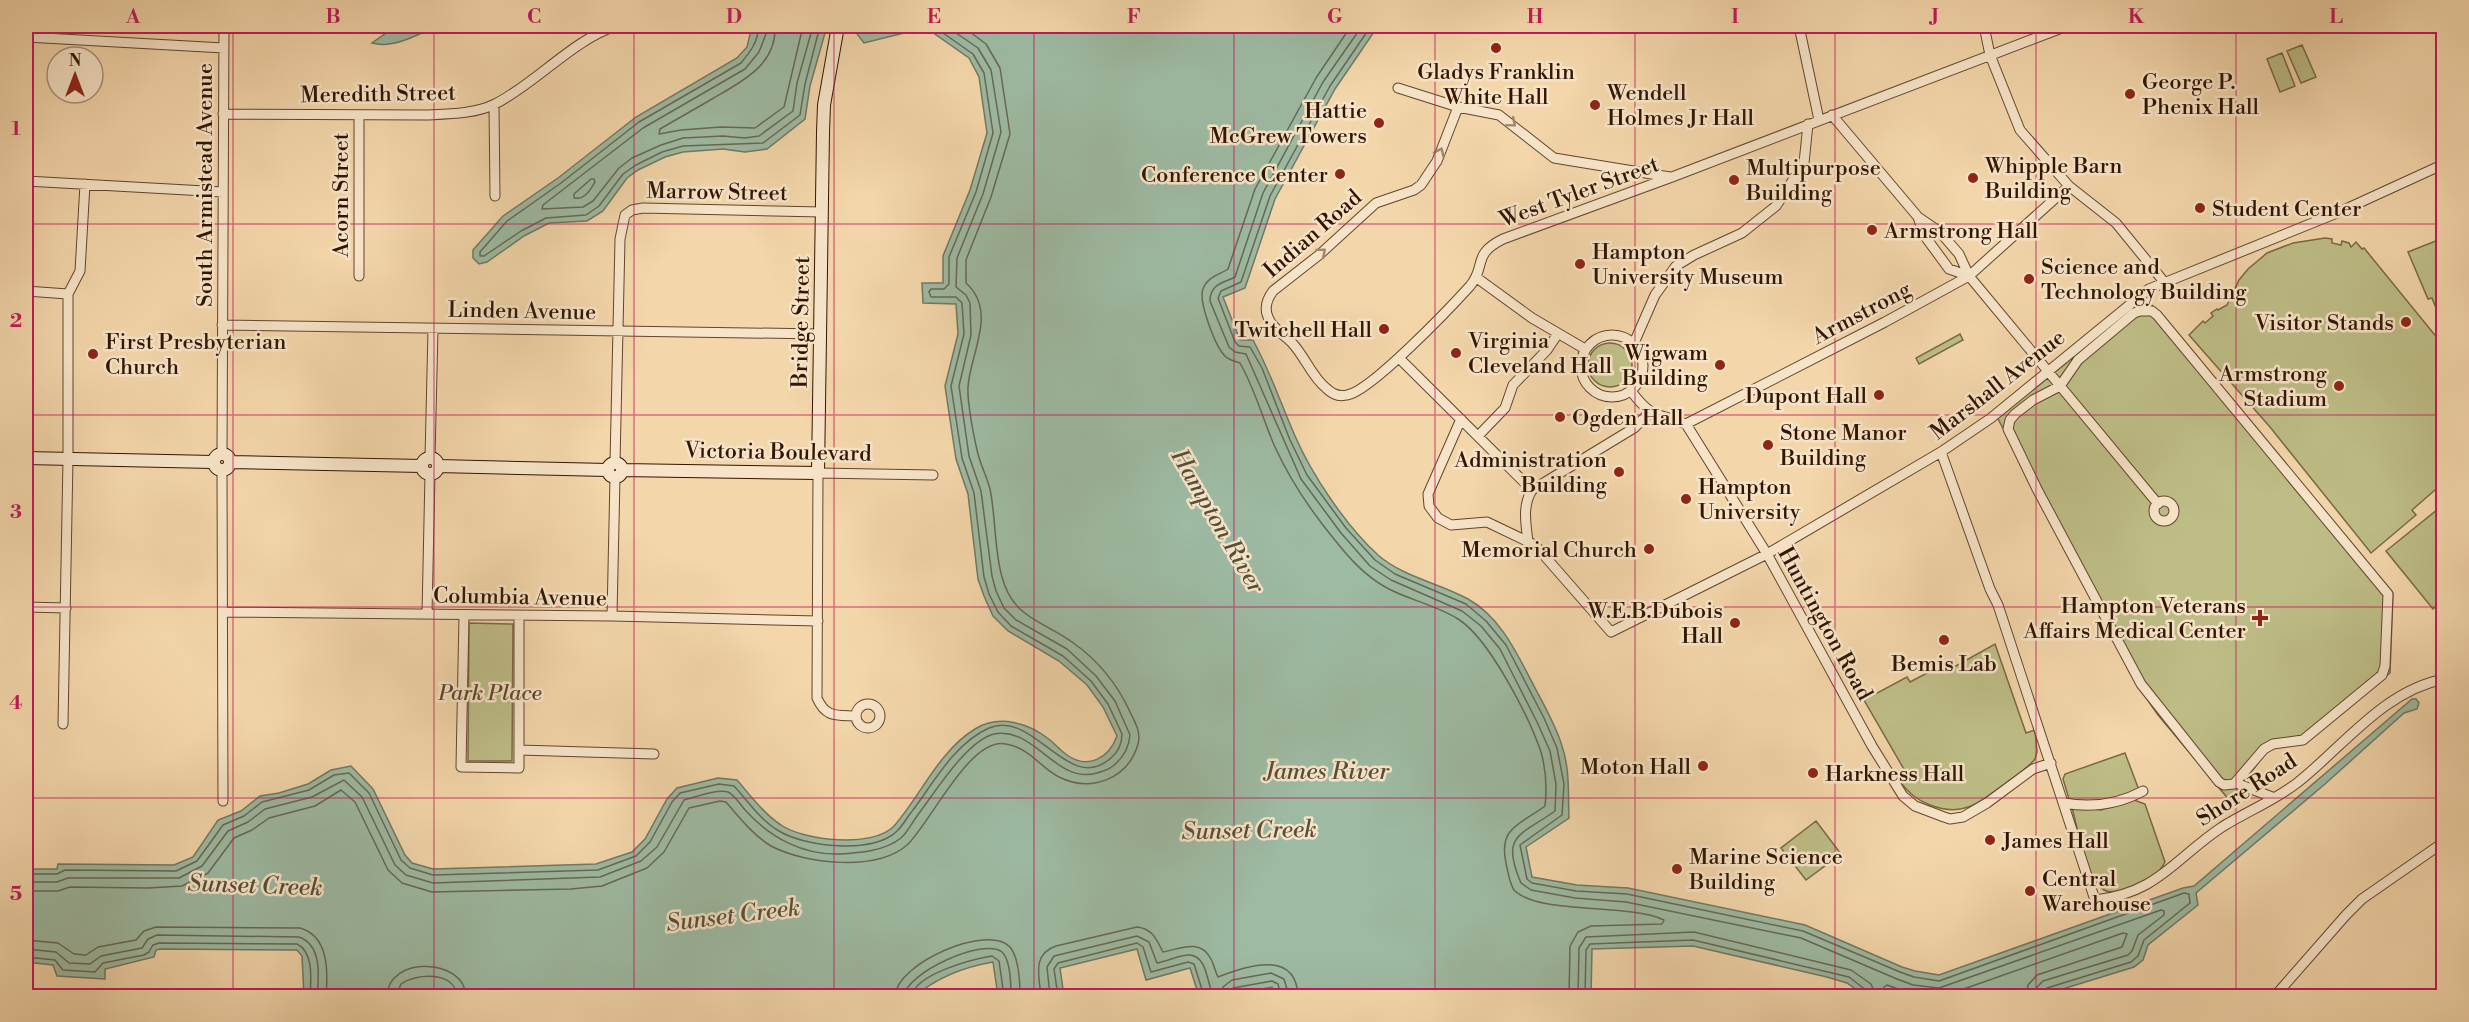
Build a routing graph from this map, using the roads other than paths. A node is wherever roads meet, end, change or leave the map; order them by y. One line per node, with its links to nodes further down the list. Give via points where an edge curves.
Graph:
1 (224, 26): 8 (street, South Armistead Avenue)
2 (616, 26): 11 (street, Meredith Street, via 579,46)
3 (838, 26): 25 (street, Bridge Street, via 824,105)
4 (1799, 26): 16 (street)
5 (1984, 26): 9 (street)
6 (2067, 26): 9 (street, West Tyler Street)
7 (26, 37): 8 (street)
8 (224, 48): 13 (street, South Armistead Avenue)
9 (1990, 55): 15 (street, West Tyler Street); 22 (street, via 2020,130)
10 (1398, 88): 12 (street)
11 (494, 105): 14 (street, Meredith Street, via 426,116); 24 (street)
12 (1458, 107): 19 (street, one-way to 19, via 1504,117 1554,158); 44 (street, Indian Road, one-way to 12, via 1322,385 1293,345 1270,322 1268,299 1376,203 1421,185 1437,161)
13 (223, 114): 14 (street, Meredith Street); 23 (street, South Armistead Avenue)
14 (359, 115): 27 (street, Acorn Street)
15 (1832, 115): 16 (street, West Tyler Street); 26 (street)
16 (1820, 120): 17 (street, West Tyler Street)
17 (1808, 124): 19 (street, West Tyler Street); 38 (street, via 1804,163 1776,206 1742,233 1676,266 1656,295)
18 (2444, 164): 30 (street, Marshall Avenue, via 2337,213)
19 (1672, 177): 29 (street, West Tyler Street, via 1490,246 1481,256)
20 (26, 181): 21 (street)
21 (85, 184): 23 (street); 32 (street, via 80,271)
22 (2069, 186): 28 (street, Armstrong); 30 (street, via 2116,223)
23 (223, 192): 33 (street, South Armistead Avenue)
24 (495, 196)
25 (822, 212): 35 (street, Marrow Street, via 632,210 622,227); 36 (street, Bridge Street)
26 (1918, 217): 28 (street, via 1940,231 1959,254); 28 (street, via 1924,235 1949,269)
27 (359, 276)
28 (1969, 276): 41 (street); 47 (street, Armstrong)
29 (1477, 278): 37 (street); 40 (street, West Tyler Street)
30 (2165, 283): 41 (street, Marshall Avenue, via 2149,289)
31 (26, 291): 32 (street)
32 (68, 294): 51 (street)
33 (222, 325): 34 (street, Linden Avenue); 52 (street, South Armistead Avenue)
34 (433, 329): 35 (street, Linden Avenue); 53 (street)
35 (618, 331): 36 (street, Linden Avenue); 54 (street)
36 (821, 334): 55 (street, Bridge Street)
37 (1557, 335): 39 (street); 48 (street, via 1513,385 1502,412)
38 (1634, 343): 39 (street, via 1614,334 1593,341); 43 (street, via 1644,368)
39 (1585, 349): 43 (street, via 1580,370 1590,389 1610,398)
40 (1399, 358): 44 (street, West Tyler Street, via 1364,388); 46 (street)
41 (2048, 370): 42 (street); 49 (street, Marshall Avenue, via 1991,418)
42 (2060, 386): 58 (street); 75 (street, via 2032,399 2015,414 2010,420 2010,436 2141,684 2219,782); 75 (street, via 2078,360 2134,313 2152,311 2388,594 2382,675 2303,740 2264,749)
43 (1631, 391): 45 (street)
44 (1340, 396)
45 (1650, 412): 47 (street); 57 (street, via 1634,428)
46 (1461, 419): 48 (street); 59 (street, via 1428,494 1429,506 1438,518 1451,525 1487,522)
47 (1686, 424): 60 (street, Huntington Road)
48 (1478, 436): 57 (street)
49 (1941, 452): 60 (street, Marshall Avenue); 74 (street)
50 (26, 458): 51 (street, Victoria Boulevard)
51 (68, 459): 52 (street, Victoria Boulevard); 62 (street)
52 (222, 462): 53 (street, Victoria Boulevard); 63 (street, South Armistead Avenue)
53 (430, 466): 54 (street, Victoria Boulevard); 64 (street)
54 (615, 470): 55 (street, Victoria Boulevard); 67 (street)
55 (818, 473): 56 (street, Victoria Boulevard); 68 (street, Bridge Street)
56 (933, 475)
57 (1532, 490): 59 (street, via 1525,510)
58 (2158, 504)
59 (1528, 542): 60 (street, Marshall Avenue, via 1535,545 1611,632)
60 (1767, 554): 74 (street, Huntington Road, via 1872,746 1903,796 1915,806 1950,819 1963,817 2033,769)
61 (26, 607): 62 (street)
62 (66, 608): 71 (street)
63 (223, 612): 64 (street, Columbia Avenue); 78 (street, South Armistead Avenue)
64 (427, 614): 65 (street, Columbia Avenue)
65 (464, 615): 66 (street, Columbia Avenue); 72 (street, via 461,767 519,768)
66 (519, 616): 67 (street, Columbia Avenue); 72 (street)
67 (612, 616): 68 (street, Columbia Avenue)
68 (818, 621): 70 (street, Bridge Street, via 817,698 821,708 830,714)
69 (2444, 679): 77 (street, Shore Road, via 2400,696 2295,784)
70 (856, 716)
71 (63, 724)
72 (519, 750): 73 (street)
73 (654, 754)
74 (2051, 763): 79 (street)
75 (2236, 783): 77 (street)
76 (2143, 791): 79 (street, via 2102,805)
77 (2272, 797): 79 (street, Shore Road, via 2220,829 2145,887 2115,898 2095,900)
78 (223, 801)
79 (2064, 803)
80 (2444, 842): 81 (street, via 2362,899)
81 (2275, 996)

